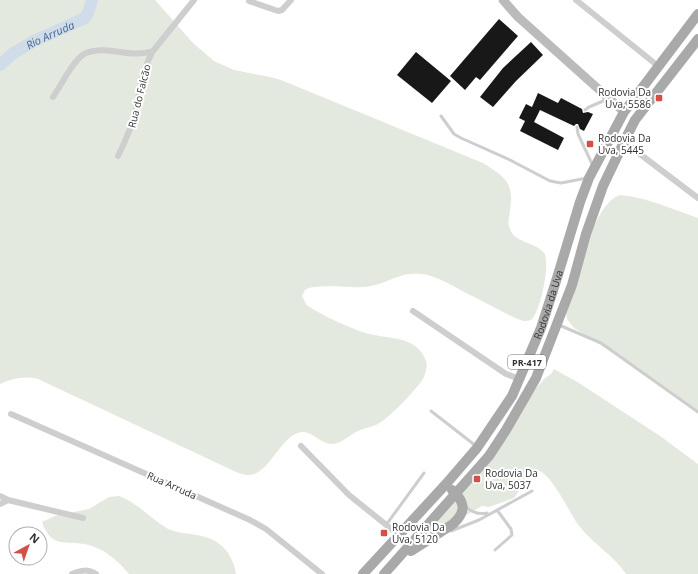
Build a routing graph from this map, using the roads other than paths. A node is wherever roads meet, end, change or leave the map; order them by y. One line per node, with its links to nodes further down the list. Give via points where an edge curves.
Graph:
1 (194, 0): 8 (street, Rua do Falcão)
2 (291, 0): 5 (street, via 278,11)
3 (503, 0): 11 (street, via 518,18)
4 (576, 0): 9 (street)
5 (249, 1)
6 (698, 14): 9 (main road, Rodovia da Uva / PR-417)
7 (698, 38): 15 (main road, Rodovia da Uva / PR-417)
8 (153, 51): 10 (street, via 145,54 98,50 87,52 76,62); 18 (street, Rua do Falcão, via 144,70 131,129)
9 (658, 66): 13 (main road, Rodovia da Uva / PR-417)
10 (53, 97)
11 (609, 99): 12 (lane); 13 (street)
12 (585, 110)
13 (624, 112): 15 (main road); 19 (main road, Rodovia da Uva / PR-417)
14 (440, 116): 20 (lane, via 454,134 550,181 560,183)
15 (635, 120): 17 (main road, Rodovia da Uva / PR-417)
16 (577, 127): 19 (lane)
17 (624, 142): 21 (street); 23 (main road, Rodovia da Uva / PR-417, via 603,186)
18 (118, 156)
19 (594, 168): 20 (main road, Rodovia da Uva / PR-417)
20 (589, 178): 24 (main road, Rodovia da Uva / PR-417, via 541,328)
21 (698, 198)
22 (413, 311): 24 (street, via 506,374)
23 (557, 324): 26 (lane, via 601,343); 34 (main road, Rodovia da Uva / PR-417, via 536,378 489,456)
24 (520, 379): 29 (main road, Rodovia da Uva / PR-417, via 512,396)
25 (431, 411): 29 (lane)
26 (698, 412)
27 (11, 414): 47 (street, Rua Arruda, via 250,520 266,529)
28 (301, 446): 40 (street, via 349,495)
29 (477, 448): 31 (main road, Rodovia da Uva / PR-417)
30 (424, 474): 40 (lane)
31 (446, 484): 34 (main road); 41 (main road, Rodovia da Uva / PR-417)
32 (532, 491): 37 (lane)
33 (0, 496): 35 (street)
34 (459, 497): 38 (lane, via 466,508 474,513); 42 (main road, via 463,508 458,520); 44 (main road, Rodovia da Uva / PR-417)
35 (8, 500): 36 (street); 39 (street)
36 (0, 504)
37 (497, 510): 38 (lane); 43 (lane, via 511,529 512,535)
38 (491, 513): 42 (lane)
39 (83, 518)
40 (386, 525): 41 (street)
41 (400, 536): 48 (main road, Rodovia da Uva / PR-417)
42 (426, 541): 44 (main road)
43 (495, 550)
44 (399, 558): 49 (main road, Rodovia da Uva / PR-417)
45 (72, 574): 46 (street, via 89,570)
46 (96, 574)
47 (322, 574)
48 (363, 574)
49 (384, 574)

